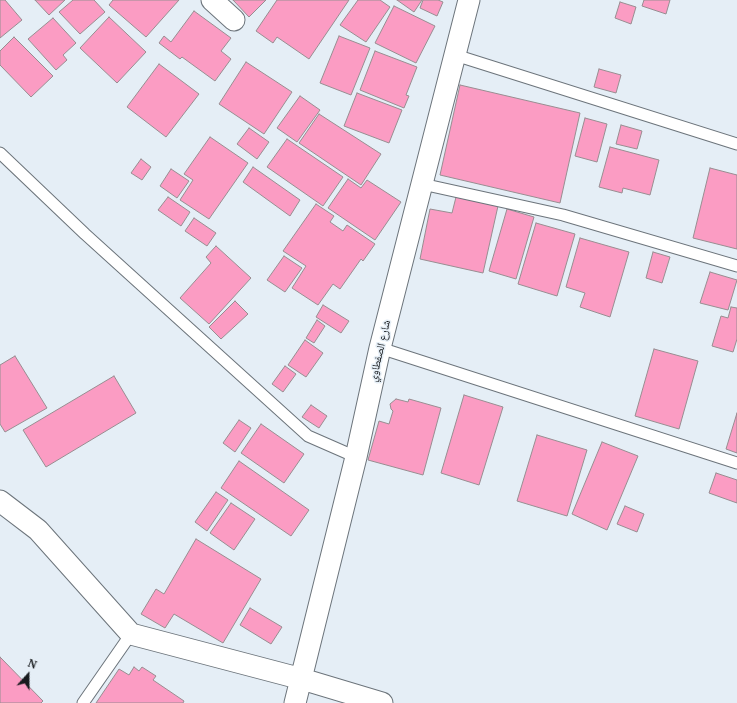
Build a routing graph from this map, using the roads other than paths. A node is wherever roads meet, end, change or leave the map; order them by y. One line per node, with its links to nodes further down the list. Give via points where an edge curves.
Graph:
1 (212, 0): 3 (street)
2 (469, 0): 4 (street, شارع الصفطاوي)
3 (234, 20)
4 (455, 55): 5 (lane); 7 (street, شارع الصفطاوي)
5 (737, 144)
6 (0, 153): 10 (lane, via 96,244 308,436)
7 (422, 184): 8 (lane, via 563,215); 9 (street, شارع الصفطاوي)
8 (737, 266)
9 (380, 348): 10 (street, شارع الصفطاوي); 11 (lane)
10 (356, 457): 14 (street, شارع الصفطاوي)
11 (737, 464)
12 (0, 501): 13 (street, via 38,530)
13 (131, 634): 14 (street); 15 (lane)
14 (302, 679): 16 (street, شارع الصفطاوي); 17 (street)
15 (83, 703)
16 (295, 703)
17 (382, 703)

